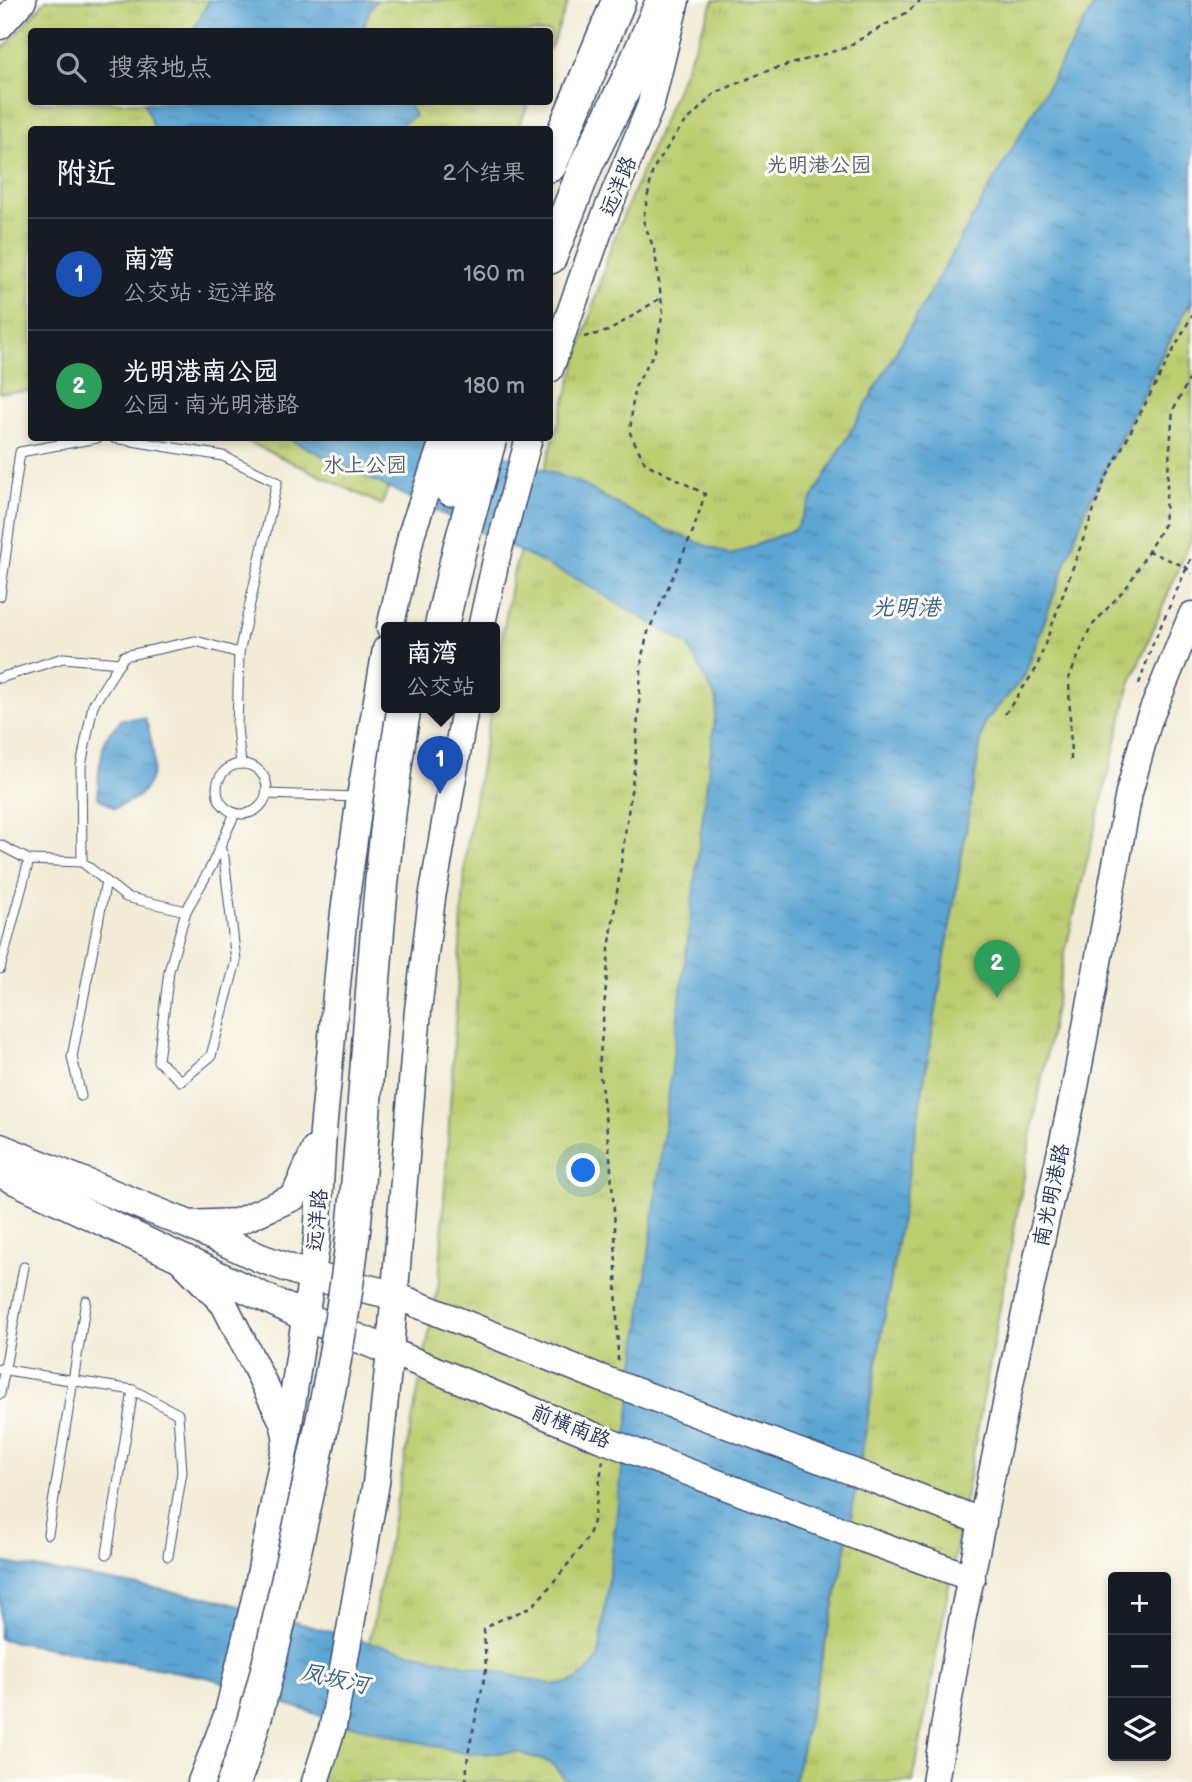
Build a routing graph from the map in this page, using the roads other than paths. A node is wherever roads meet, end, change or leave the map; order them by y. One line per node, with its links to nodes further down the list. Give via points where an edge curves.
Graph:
1 (23, 0): 5 (main road)
2 (620, 0): 6 (highway)
3 (663, 0): 7 (highway, 远洋路, via 587,163)
4 (676, 0): 8 (main road, 远洋路, via 650,107)
5 (0, 26)
6 (553, 158)
7 (553, 249)
8 (553, 361)
9 (80, 441): 15 (lane, via 20,452)
10 (132, 441): 21 (lane, via 223,456 278,482)
11 (443, 441): 17 (main road, via 412,532)
12 (464, 441): 18 (highway)
13 (489, 441): 19 (highway)
14 (527, 444): 20 (main road)
15 (0, 596)
16 (1192, 615): 56 (main road, 南光明港路, via 1148,722 1129,793 1074,1087)
17 (391, 622)
18 (419, 622)
19 (442, 622)
20 (482, 622)
21 (239, 653): 22 (lane, via 196,640 124,656); 28 (lane)
22 (120, 663): 24 (lane, via 63,658); 35 (lane, via 93,705 88,729 81,766)
23 (381, 677): 30 (main road, 远洋路)
24 (0, 678)
25 (403, 713): 62 (highway, bridge, via 389,813 344,1308 328,1401 263,1689)
26 (425, 713): 63 (highway, via 402,899 366,1313 285,1696)
27 (464, 713): 47 (main road, via 424,955)
28 (241, 764): 29 (lane, via 261,773); 31 (lane, via 221,775 217,790 223,804)
29 (266, 794): 30 (lane); 31 (lane, via 258,808)
30 (360, 797): 40 (main road, 远洋路)
31 (235, 813): 33 (lane)
32 (0, 845): 34 (lane)
33 (220, 848): 37 (lane); 37 (lane, via 236,961 211,1056 181,1081 158,1061 169,971)
34 (29, 860): 35 (lane); 38 (lane)
35 (82, 862): 36 (lane)
36 (106, 881): 37 (lane, via 125,897); 39 (lane, via 72,1057)
37 (186, 911)
38 (0, 969)
39 (81, 1096)
40 (323, 1131): 43 (main road, via 294,1197 237,1222); 46 (main road, 远洋路)
41 (0, 1148): 43 (main road)
42 (0, 1172): 44 (main road, 前横南路)
43 (187, 1224): 46 (main road)
44 (178, 1256): 49 (main road, 前横南路); 55 (main road, 前横南路, via 224,1304)
45 (24, 1267): 51 (lane)
46 (312, 1276): 47 (main road); 49 (main road, 远洋路)
47 (394, 1295): 50 (main road); 56 (main road, bridge, via 610,1374)
48 (86, 1301): 52 (lane)
49 (306, 1317): 50 (main road, 前横南路); 55 (main road, 远洋路)
50 (390, 1351): 60 (main road, 前横南路, bridge, via 601,1446); 64 (main road, via 376,1483 332,1726)
51 (2, 1369): 52 (lane); 54 (lane)
52 (73, 1379): 53 (lane); 57 (lane)
53 (134, 1390): 58 (lane); 59 (lane, via 178,1414 182,1472)
54 (0, 1394)
55 (287, 1437): 61 (main road, 远洋路, via 228,1713)
56 (983, 1522): 60 (main road, 南光明港路)
57 (48, 1534)
58 (107, 1554)
59 (168, 1556)
60 (972, 1578): 65 (main road, 南光明港路)
61 (201, 1782)
62 (234, 1782)
63 (258, 1782)
64 (315, 1782)
65 (935, 1782)

